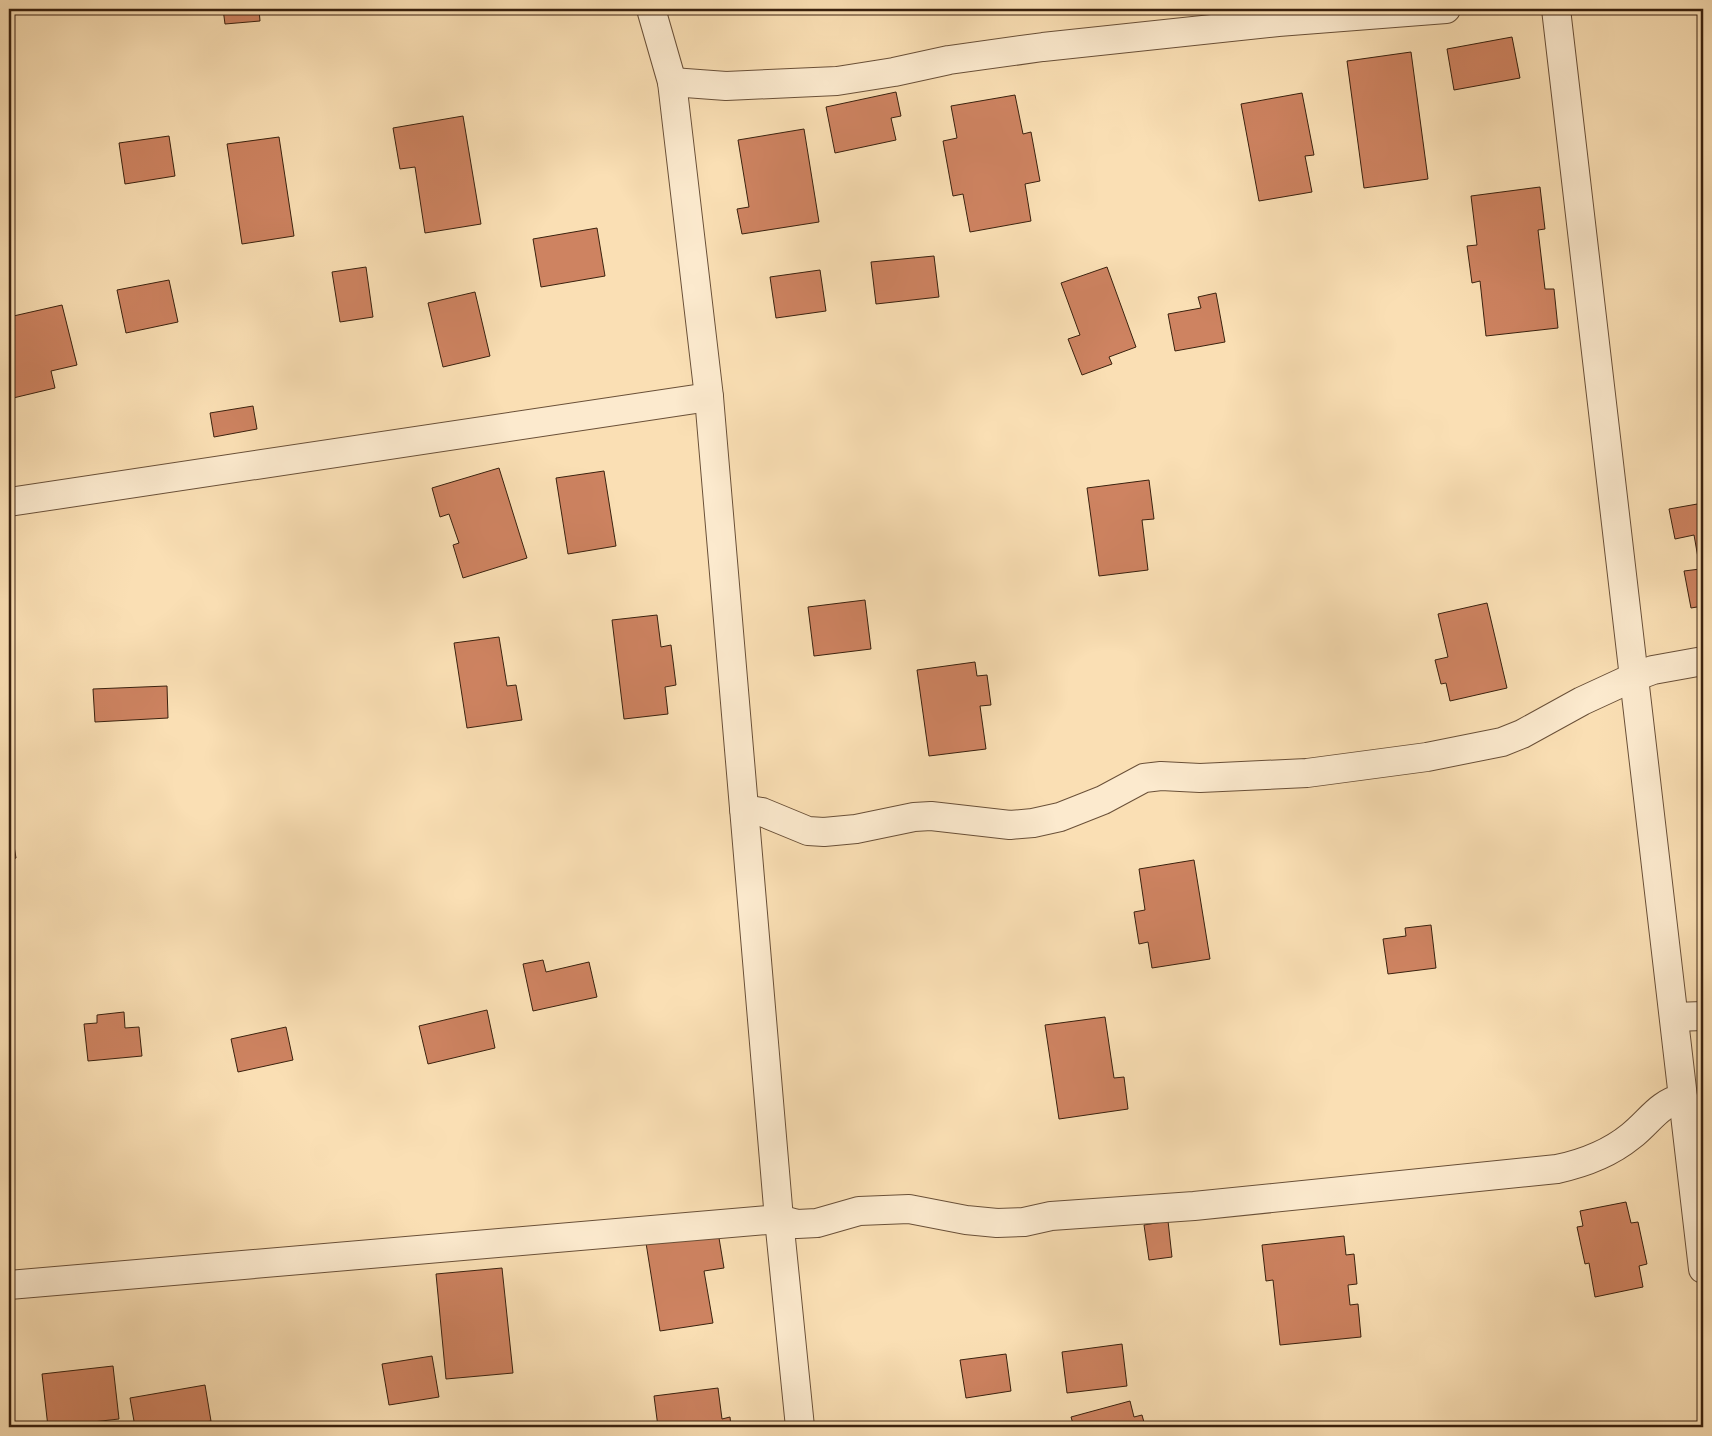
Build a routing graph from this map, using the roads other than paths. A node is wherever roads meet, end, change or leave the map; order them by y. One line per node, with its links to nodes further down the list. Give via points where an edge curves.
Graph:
1 (651, 9): 4 (street)
2 (1446, 9): 4 (street, via 1278,22 1052,46 949,60 837,81 726,86)
3 (1556, 9): 8 (street)
4 (672, 82): 5 (street)
5 (709, 397): 6 (street); 9 (street)
6 (9, 502)
7 (1703, 661): 8 (street, via 1653,670)
8 (1634, 677): 9 (street, via 1502,742 1427,757 1307,773 1144,778 1103,800 1060,817 1033,823 1010,825 931,816 824,832 808,831 762,812); 11 (street)
9 (744, 809): 13 (street)
10 (1703, 1016): 11 (street)
11 (1674, 1017): 12 (street)
12 (1683, 1098): 13 (street, via 1659,1108 1617,1147 1598,1157 1558,1169 1203,1205 1051,1216 1024,1222 966,1220 909,1209 859,1211 817,1223 797,1224); 14 (street)
13 (779, 1220): 15 (street); 16 (street)
14 (1703, 1269)
15 (9, 1285)
16 (798, 1426)

